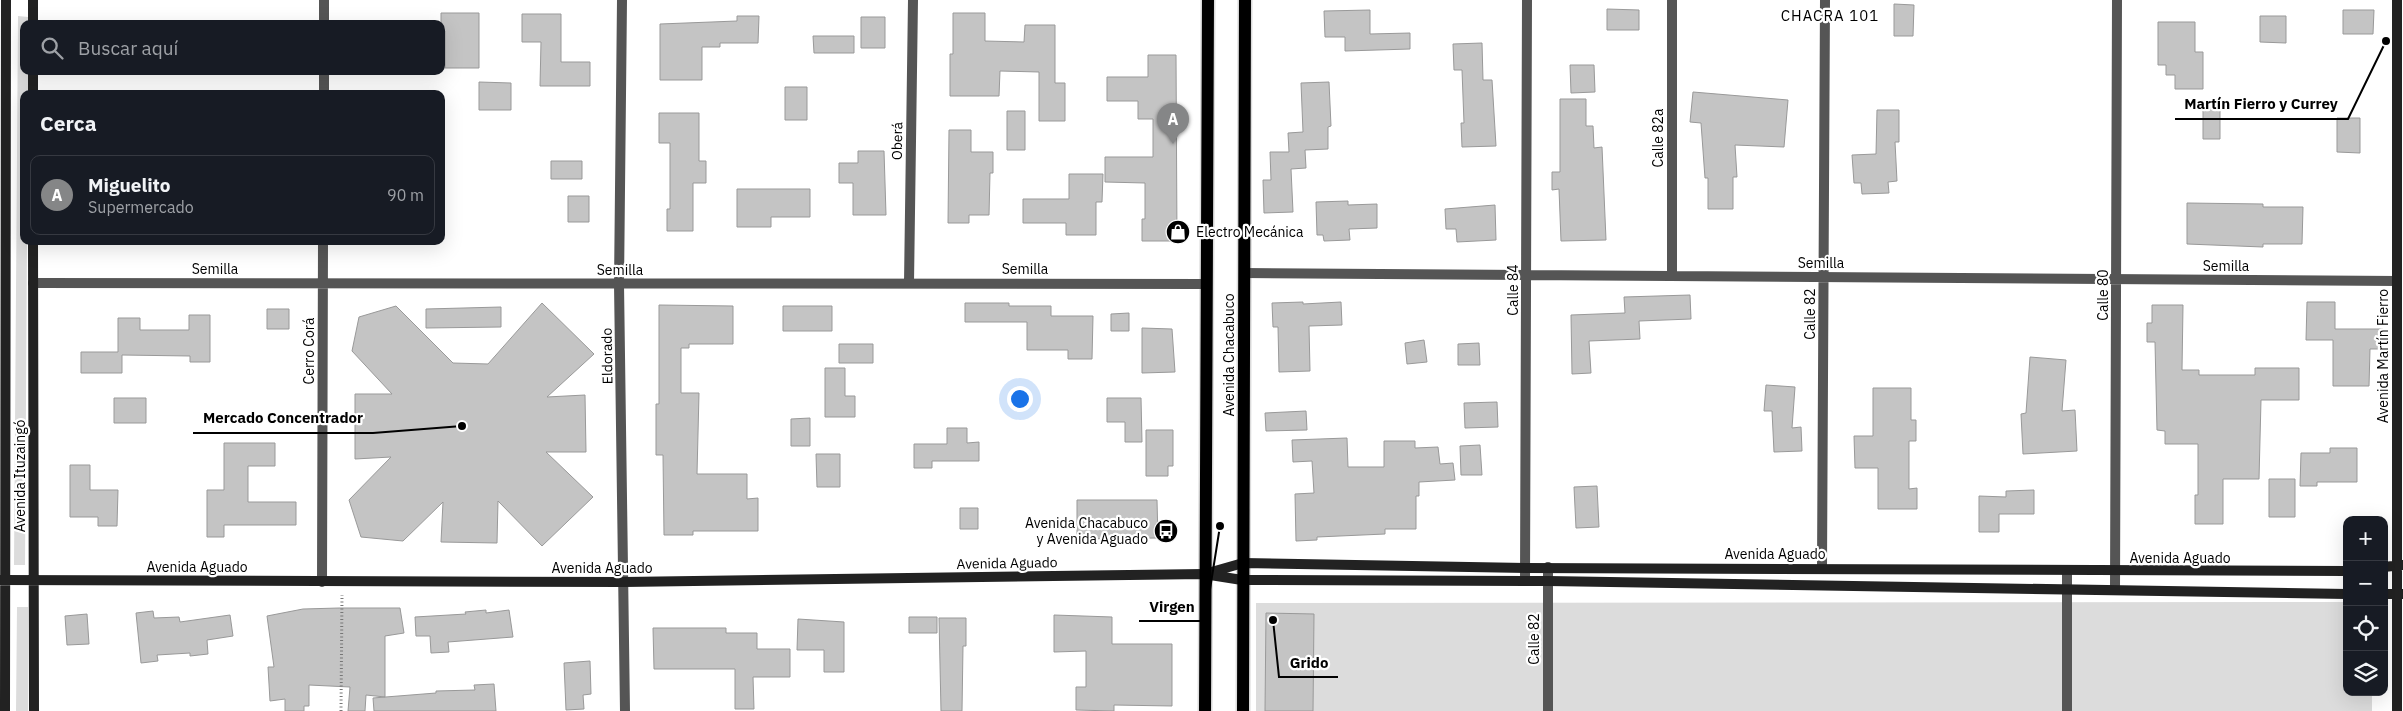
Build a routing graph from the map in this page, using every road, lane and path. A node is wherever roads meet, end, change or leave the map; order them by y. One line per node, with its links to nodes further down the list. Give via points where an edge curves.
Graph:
1 (6, 0): 32 (main road, Avenida Ituzaingó)
2 (33, 0): 13 (main road)
3 (324, 0): 14 (street)
4 (622, 0): 30 (street, Eldorado)
5 (913, 0): 29 (street, Oberá)
6 (1208, 0): 31 (main road, Avenida Chacabuco)
7 (1245, 0): 21 (main road, Avenida Chacabuco)
8 (1527, 0): 22 (street, Calle 84)
9 (1672, 0): 23 (street, Calle 82a)
10 (1825, 0): 24 (street, Calle 82)
11 (2117, 0): 25 (street, Calle 80)
12 (2397, 0): 26 (main road, Avenida Martín Fierro)
13 (33, 20)
14 (324, 20)
15 (33, 75): 17 (main road)
16 (324, 75): 18 (street)
17 (33, 90)
18 (324, 90)
19 (33, 245): 27 (main road, Avenida Ituzaingó)
20 (323, 245): 28 (street, Cerro Corá)
21 (1244, 273): 22 (street, Semilla); 33 (main road, Avenida Chacabuco)
22 (1527, 275): 23 (street, Semilla); 37 (street, Calle 84)
23 (1672, 276): 24 (street, Semilla)
24 (1824, 277): 25 (street, Semilla); 36 (street, Calle 82)
25 (2116, 279): 26 (street, Semilla); 39 (street, Calle 80)
26 (2397, 281): 34 (main road, Avenida Martín Fierro)
27 (33, 283): 28 (street, Semilla); 43 (main road, Avenida Ituzaingó)
28 (323, 283): 30 (street, Semilla); 47 (street, Cerro Corá)
29 (910, 283): 30 (street, Semilla); 31 (street, Semilla)
30 (619, 284): 49 (street, Eldorado)
31 (1207, 284): 41 (main road, Avenida Chacabuco)
32 (3, 285): 42 (main road, Avenida Ituzaingó)
33 (1243, 563): 37 (main road, Avenida Aguado); 41 (main road, Avenida Aguado); 44 (main road, Avenida Chacabuco)
34 (2400, 566): 53 (main road, Avenida Martín Fierro)
35 (1548, 567): 36 (main road, Avenida Aguado); 37 (main road, Avenida Aguado); 46 (street, Calle 82)
36 (1822, 567): 38 (main road, Avenida Aguado)
37 (1526, 568): 45 (street, Calle 84)
38 (2066, 570): 39 (main road, Avenida Aguado); 50 (street)
39 (2115, 571): 40 (main road, Avenida Aguado); 51 (street, Calle 80)
40 (2343, 571)
41 (1204, 574): 44 (main road, Avenida Aguado); 49 (main road, Avenida Aguado); 58 (main road, Avenida Chacabuco)
42 (2, 580): 43 (main road, Avenida Aguado); 54 (main road, Avenida Ituzaingó)
43 (34, 580): 47 (main road, Avenida Aguado); 55 (main road, Avenida Ituzaingó)
44 (1242, 580): 45 (main road, Avenida Aguado); 59 (main road, Avenida Chacabuco)
45 (1525, 581): 46 (main road, Avenida Aguado)
46 (1548, 581): 50 (main road, Avenida Aguado); 60 (street, Calle 82)
47 (322, 582): 48 (main road, Avenida Aguado)
48 (342, 582): 49 (main road, Avenida Aguado); 56 (path)
49 (624, 582): 57 (street, Eldorado)
50 (2067, 589): 51 (main road, Avenida Aguado); 61 (street)
51 (2115, 590): 52 (main road, Avenida Aguado)
52 (2343, 594)
53 (2400, 594): 62 (main road, Avenida Martín Fierro)
54 (5, 711)
55 (34, 711)
56 (342, 711)
57 (625, 711)
58 (1205, 711)
59 (1243, 711)
60 (1548, 711)
61 (2067, 711)
62 (2397, 711)

